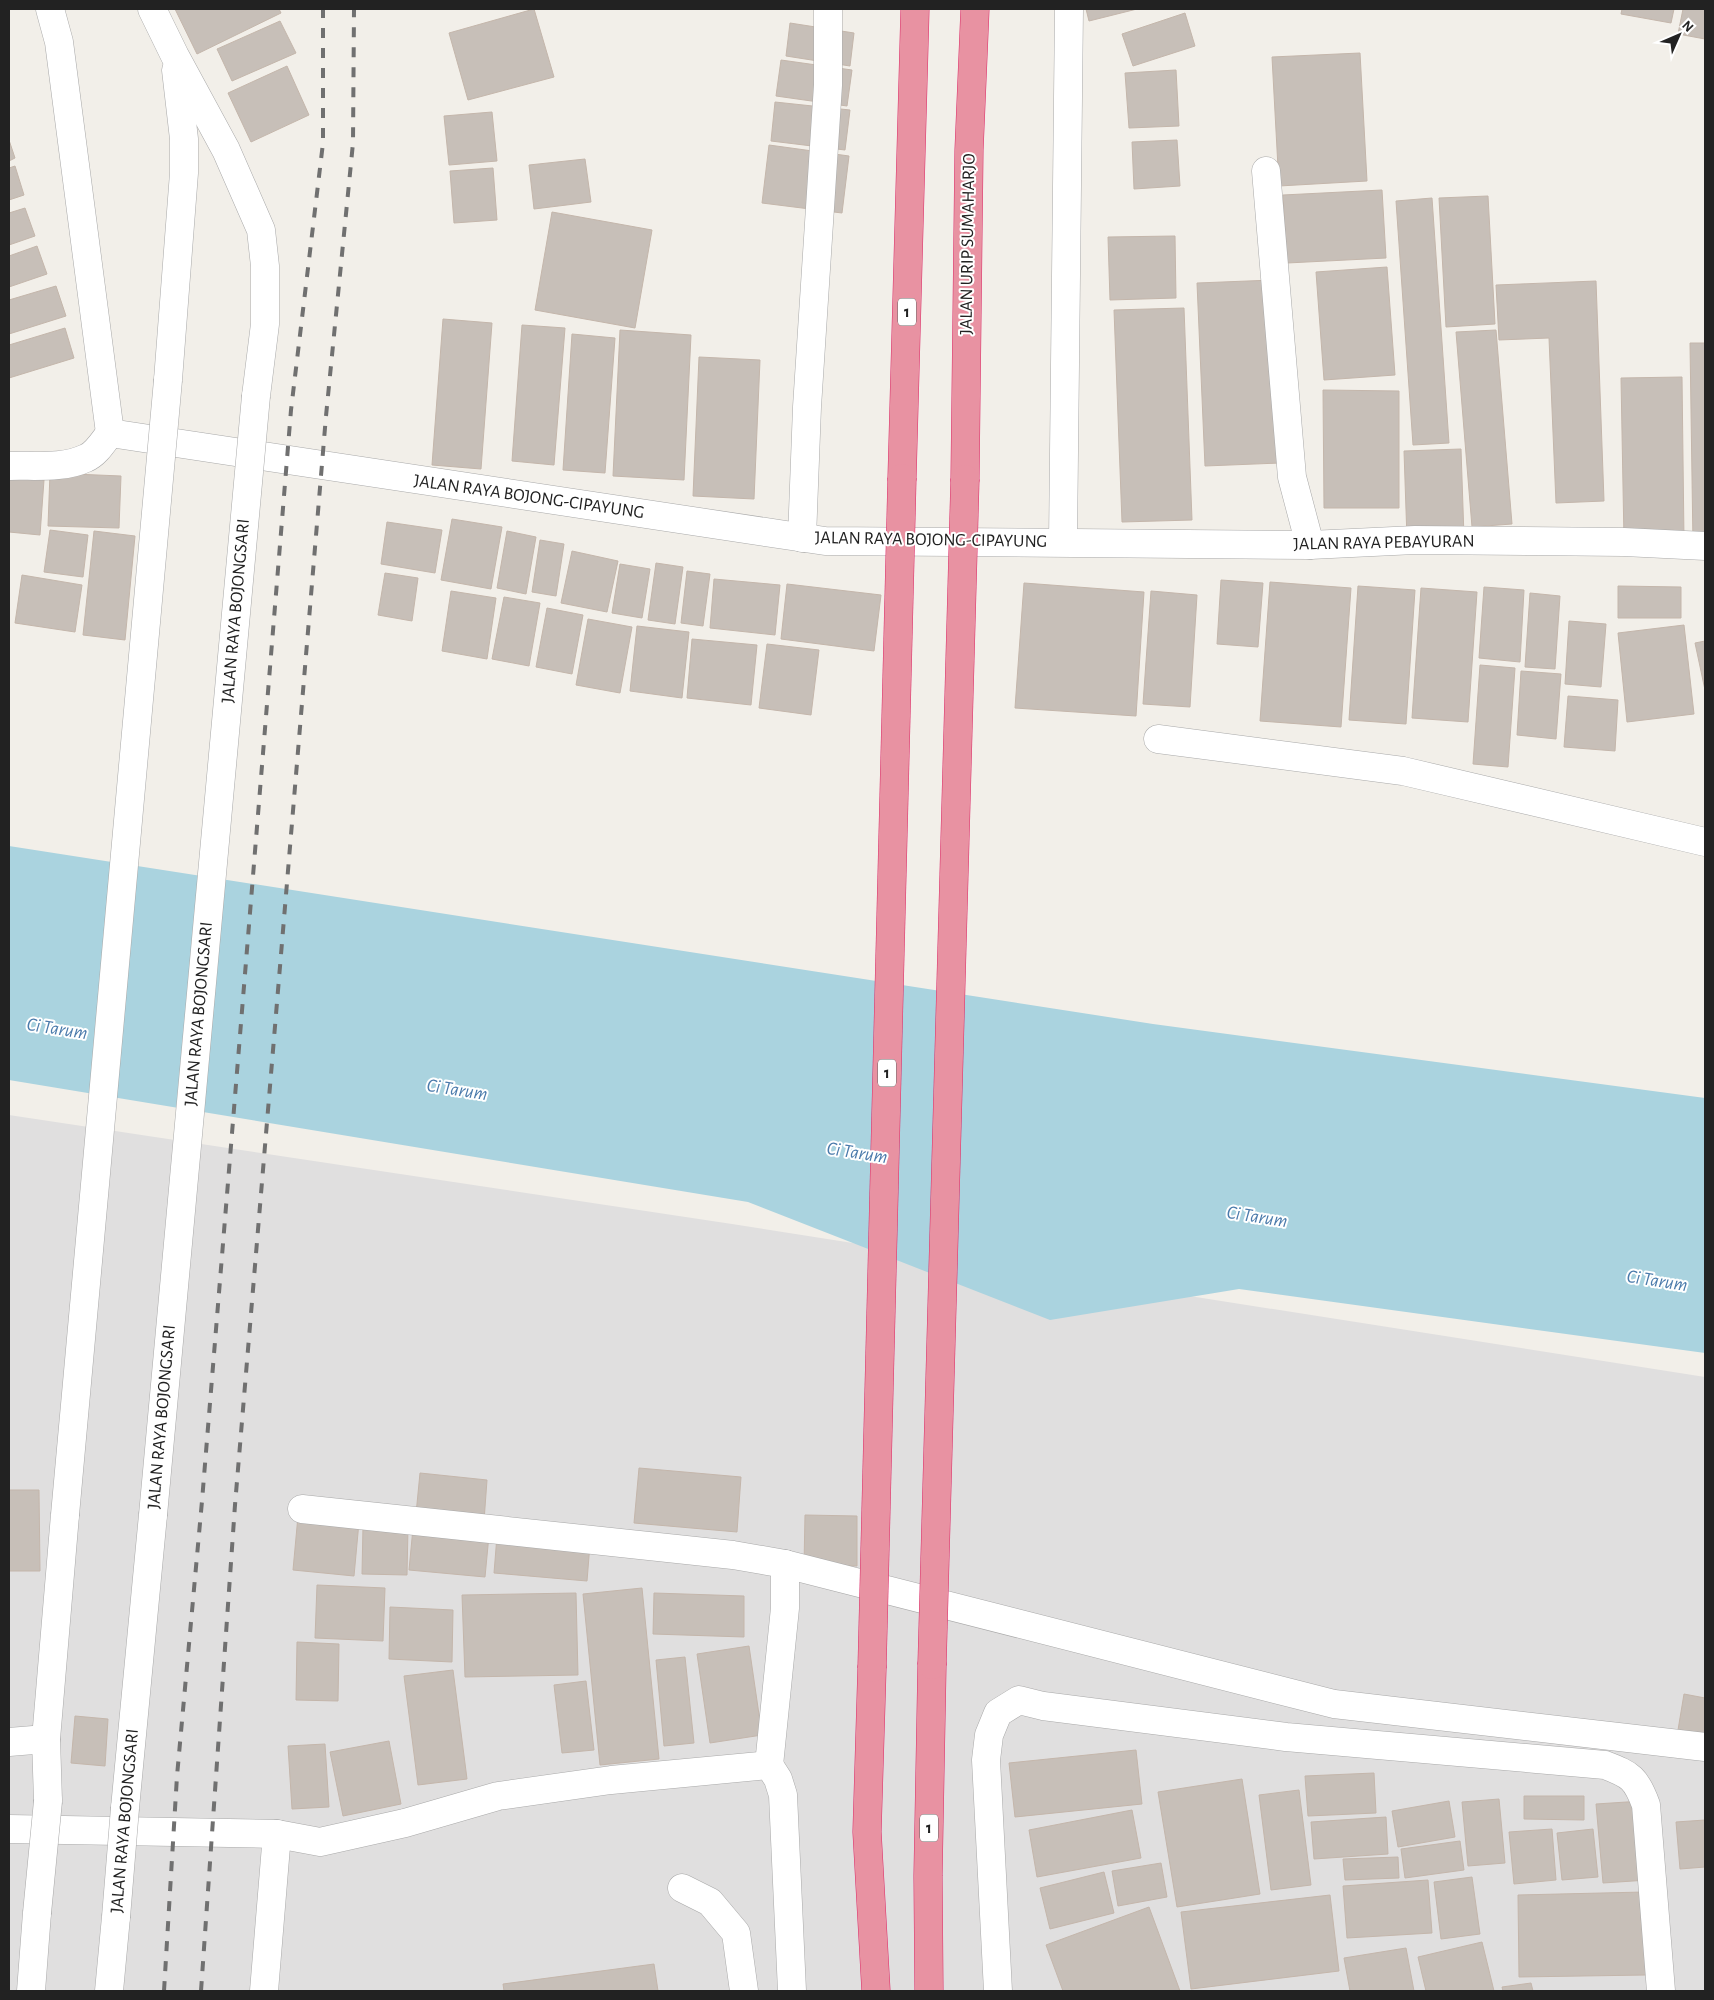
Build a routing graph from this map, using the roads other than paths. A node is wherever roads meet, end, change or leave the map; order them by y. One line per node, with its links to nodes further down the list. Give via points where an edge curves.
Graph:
1 (50, 9): 9 (street, via 61,52)
2 (152, 9): 7 (street, JALAN RAYA BOJONGSARI)
3 (828, 9): 11 (street, via 828,85)
4 (915, 9): 31 (highway, 1, bridge, via 867,1832)
5 (975, 9): 32 (highway, JALAN URIP SUMAHARJO / 1, bridge, via 932,1666)
6 (1069, 9): 12 (street)
7 (175, 56): 19 (street, JALAN RAYA BOJONGSARI, bridge, via 184,139 184,173); 27 (street, JALAN RAYA BOJONGSARI, bridge, via 226,150 261,230 266,324 256,396)
8 (1266, 171): 13 (street, via 1292,476)
9 (110, 434): 10 (street, via 87,458 68,464); 11 (street, JALAN RAYA BOJONG-CIPAYUNG)
10 (9, 466)
11 (802, 538): 12 (street, JALAN RAYA BOJONG-CIPAYUNG, via 825,541)
12 (1063, 542): 13 (street, JALAN RAYA PEBAYURAN)
13 (1310, 545): 14 (street, JALAN RAYA PEBAYURAN, via 1415,540)
14 (1705, 546)
15 (1158, 739): 16 (street, via 1403,771)
16 (1705, 842)
17 (302, 1509): 18 (street)
18 (785, 1564): 21 (street, via 1334,1704); 22 (street, via 785,1608)
19 (46, 1738): 20 (street); 26 (street, JALAN RAYA BOJONGSARI, bridge, via 48,1801)
20 (9, 1742)
21 (1705, 1746)
22 (769, 1766): 24 (street, via 611,1780 498,1796 405,1823 320,1842); 30 (street, via 783,1795)
23 (9, 1830): 24 (street)
24 (277, 1834): 28 (street)
25 (682, 1888): 29 (street, via 710,1902 736,1933)
26 (31, 1991)
27 (109, 1991)
28 (264, 1991)
29 (744, 1991)
30 (792, 1991)
31 (876, 1991)
32 (929, 1991)
33 (998, 1991): 34 (street, via 986,1760 989,1735 998,1713 1019,1700 1043,1706 1286,1737 1605,1765 1628,1774 1640,1788 1646,1805)
34 (1661, 1991)

